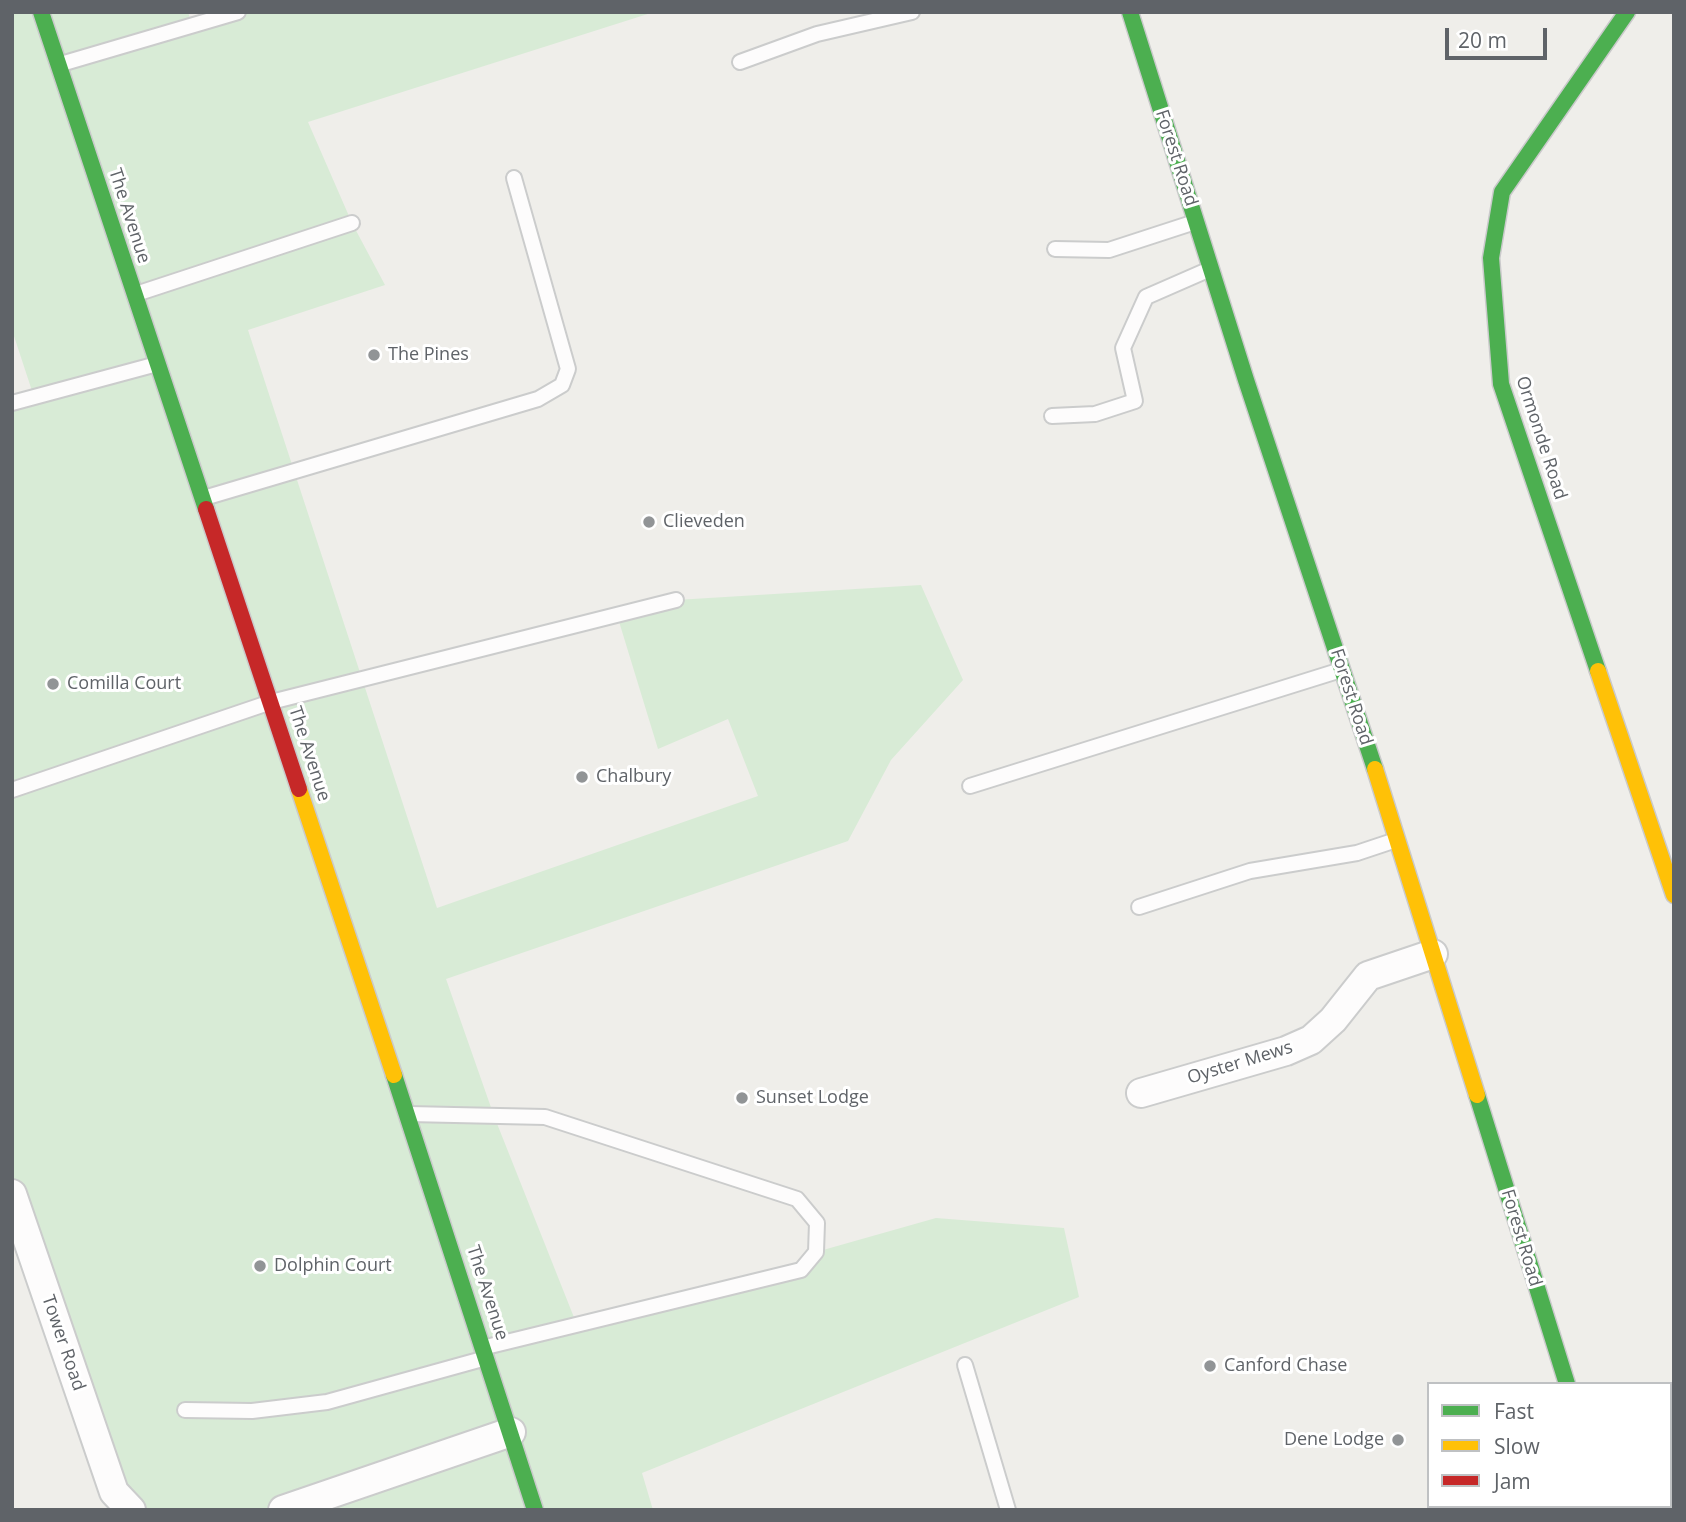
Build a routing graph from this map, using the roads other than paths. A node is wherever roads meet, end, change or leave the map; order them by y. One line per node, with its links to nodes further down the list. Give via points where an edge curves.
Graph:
1 (41, 12): 7 (street, The Avenue)
2 (238, 12): 7 (lane)
3 (912, 12): 6 (lane, via 817,34)
4 (1130, 12): 9 (street, Forest Road)
5 (1627, 12): 24 (street, Ormonde Road, via 1502,192 1490,258 1501,384)
6 (740, 62)
7 (58, 65): 13 (street, The Avenue)
8 (514, 178): 17 (lane, via 568,369 562,385 538,399)
9 (1196, 222): 11 (lane, via 1109,250); 12 (street, Forest Road)
10 (352, 223): 13 (lane)
11 (1055, 249)
12 (1211, 269): 16 (lane, via 1146,297 1123,348 1135,401 1095,414); 19 (street, Forest Road)
13 (135, 294): 14 (street, The Avenue)
14 (158, 364): 15 (lane); 17 (street, The Avenue)
15 (12, 403)
16 (1052, 416)
17 (203, 498): 20 (street, The Avenue)
18 (676, 600): 20 (lane)
19 (1342, 670): 21 (lane); 23 (street, Forest Road)
20 (271, 702): 22 (lane); 28 (street, The Avenue)
21 (970, 786)
22 (12, 790)
23 (1398, 840): 25 (lane, via 1357,853 1250,871); 26 (street, Forest Road)
24 (1674, 895)
25 (1139, 907)
26 (1433, 954): 27 (street, Oyster Mews, via 1368,976 1311,1040); 33 (street, Forest Road)
27 (1141, 1093)
28 (408, 1114): 31 (street, The Avenue); 31 (lane, via 545,1117 797,1199 817,1223 816,1252 801,1270)
29 (12, 1194): 30 (street, Tower Road)
30 (18, 1226): 36 (street, Tower Road)
31 (486, 1352): 34 (lane, via 327,1402 252,1411); 35 (street, The Avenue)
32 (965, 1365): 39 (lane)
33 (1566, 1382)
34 (184, 1410)
35 (511, 1432): 37 (street); 38 (street, The Avenue)
36 (115, 1504)
37 (283, 1510)
38 (534, 1510)
39 (1009, 1510)

